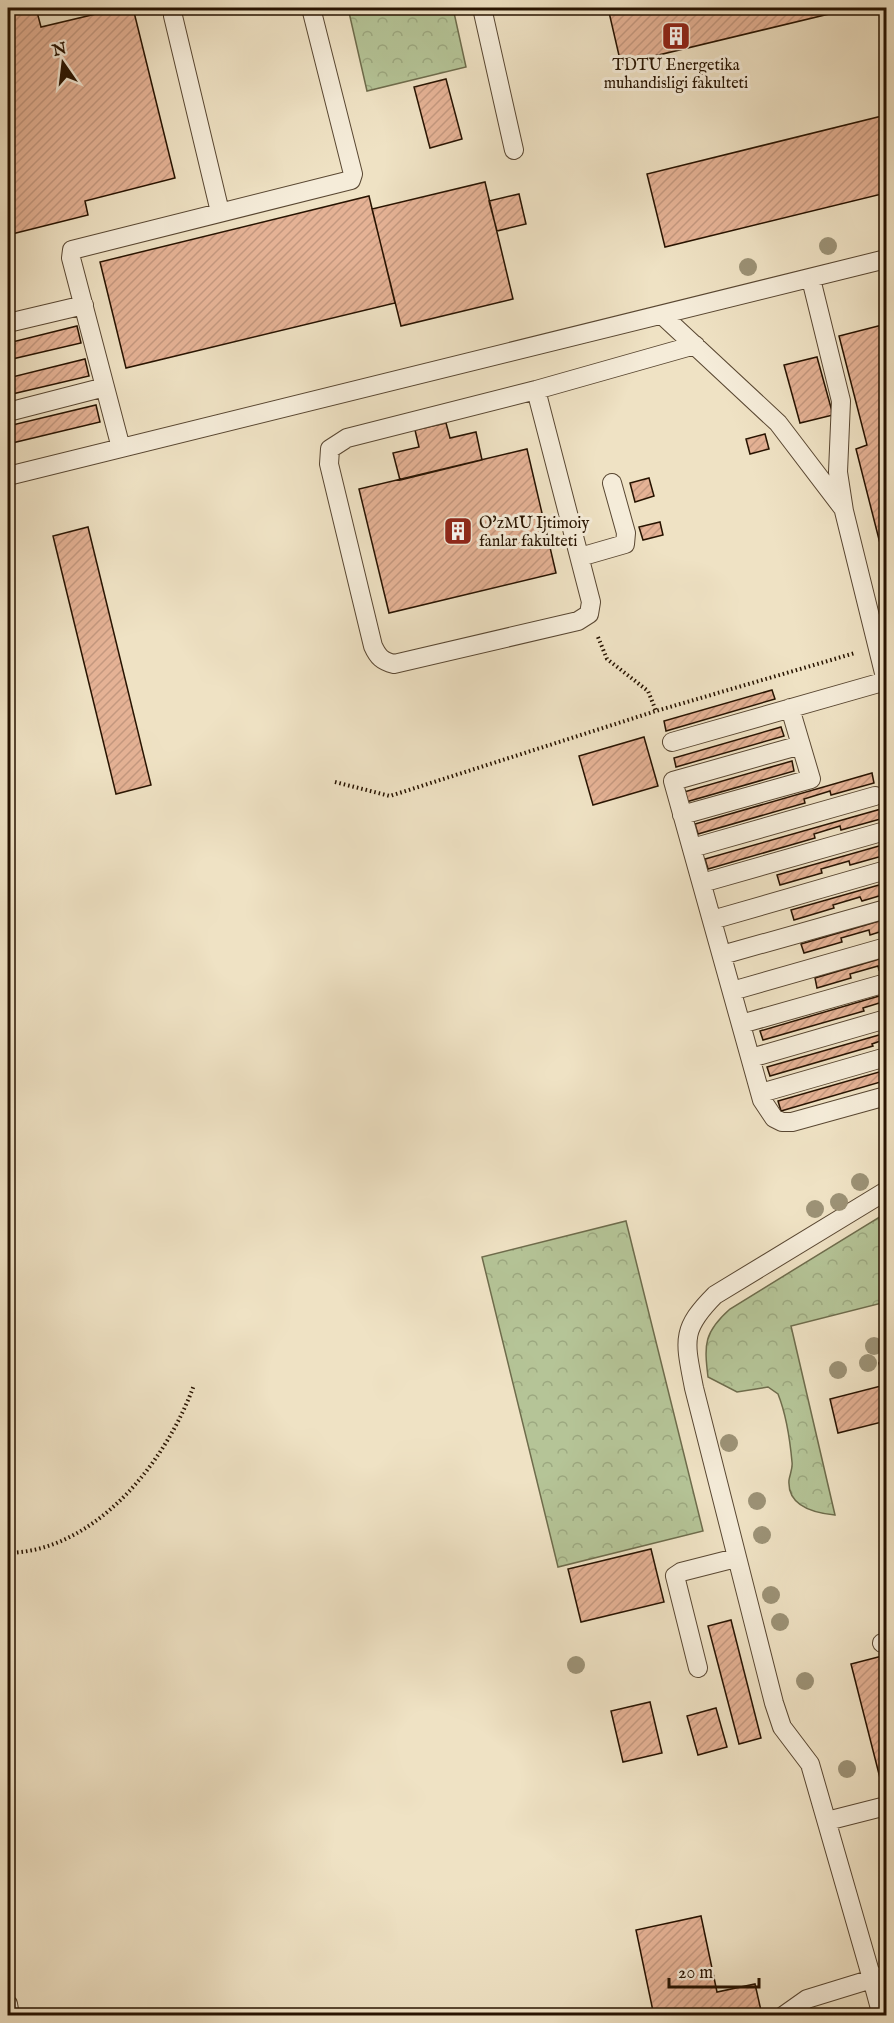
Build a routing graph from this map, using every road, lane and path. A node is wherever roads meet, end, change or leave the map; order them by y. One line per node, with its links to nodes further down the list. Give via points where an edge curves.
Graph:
1 (311, 8): 5 (lane, via 351,180)
2 (482, 8): 4 (lane)
3 (172, 16): 5 (lane)
4 (514, 150)
5 (220, 212): 8 (lane, via 72,250)
6 (886, 260): 7 (lane)
7 (811, 279): 9 (lane); 18 (lane, via 841,401 838,472)
8 (84, 305): 10 (lane); 12 (lane)
9 (662, 315): 11 (lane); 15 (lane)
10 (8, 323)
11 (695, 345): 13 (lane); 18 (lane, via 785,431)
12 (105, 387): 14 (lane); 15 (lane)
13 (536, 390): 19 (lane); 20 (lane, via 347,438 330,449 329,464 374,646 384,662 394,664 544,629 578,621)
14 (8, 412)
15 (121, 448): 16 (lane)
16 (8, 476)
17 (612, 483): 19 (lane, via 626,533 625,543)
18 (844, 511): 21 (lane)
19 (580, 557): 20 (lane, via 591,602)
20 (589, 614): 24 (path, via 607,659 648,691)
21 (878, 646): 22 (lane); 24 (path)
22 (886, 681): 23 (lane)
23 (790, 708): 25 (lane); 26 (lane)
24 (656, 711): 27 (path, via 390,796)
25 (672, 742)
26 (801, 745): 29 (lane, via 673,781); 29 (lane, via 811,779)
27 (335, 782)
28 (875, 796): 31 (lane)
29 (682, 815): 31 (lane)
30 (885, 831): 33 (lane)
31 (692, 848): 33 (lane)
32 (886, 870): 35 (lane)
33 (702, 883): 35 (lane)
34 (886, 909): 37 (lane)
35 (712, 920): 37 (lane)
36 (886, 947): 39 (lane)
37 (722, 955): 39 (lane)
38 (886, 983): 41 (lane)
39 (732, 991): 41 (lane)
40 (886, 1019): 43 (lane)
41 (741, 1024): 43 (lane)
42 (886, 1057): 44 (lane)
43 (751, 1058): 44 (lane)
44 (760, 1093): 45 (lane, via 768,1111 782,1122)
45 (886, 1096)
46 (886, 1191): 49 (lane, via 715,1294 695,1314 687,1332 694,1388)
47 (194, 1385): 48 (path, via 171,1436 120,1502 82,1532 50,1547)
48 (8, 1553)
49 (736, 1558): 50 (lane, via 675,1576); 52 (lane, via 777,1714 810,1764)
50 (698, 1668)
51 (886, 1806): 52 (lane)
52 (827, 1821): 53 (lane)
53 (879, 1977): 56 (lane, via 807,1999); 57 (lane)
54 (8, 2004): 55 (lane)
55 (10, 2016)
56 (783, 2016)
57 (882, 2016)

